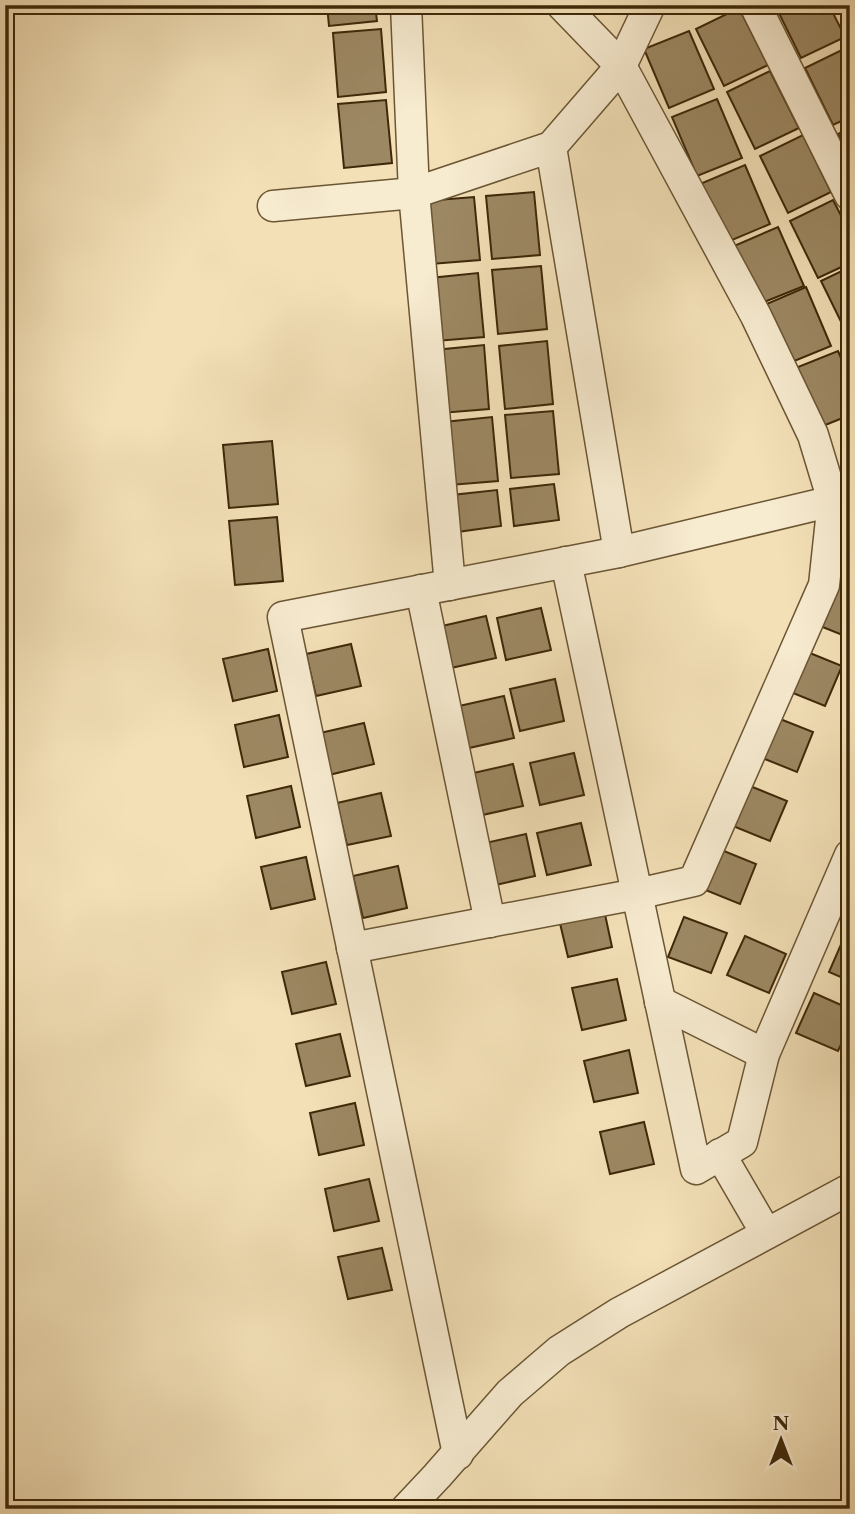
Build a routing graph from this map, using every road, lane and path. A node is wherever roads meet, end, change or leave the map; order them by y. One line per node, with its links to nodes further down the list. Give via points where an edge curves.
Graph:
1 (406, 5): 7 (street)
2 (562, 5): 5 (street)
3 (650, 5): 5 (street)
4 (755, 5): 8 (street)
5 (621, 66): 6 (street); 10 (street, via 756,316)
6 (551, 147): 7 (street); 11 (street)
7 (414, 193): 9 (street); 13 (street)
8 (850, 195)
9 (273, 206)
10 (841, 500): 11 (street); 16 (street, via 824,585 694,881)
11 (619, 552): 12 (street)
12 (566, 562): 13 (street); 16 (street)
13 (450, 585): 14 (street)
14 (421, 590): 17 (street); 18 (street, via 283,617)
15 (850, 855): 20 (street)
16 (637, 894): 17 (street); 19 (street)
17 (490, 922): 18 (street)
18 (352, 948): 24 (street)
19 (660, 1002): 20 (street); 21 (street, via 696,1169)
20 (764, 1054): 21 (street, via 742,1142)
21 (720, 1154): 23 (street)
22 (850, 1189): 23 (street)
23 (766, 1233): 24 (street, via 559,1351 510,1394)
24 (458, 1454): 25 (street)
25 (406, 1509)

